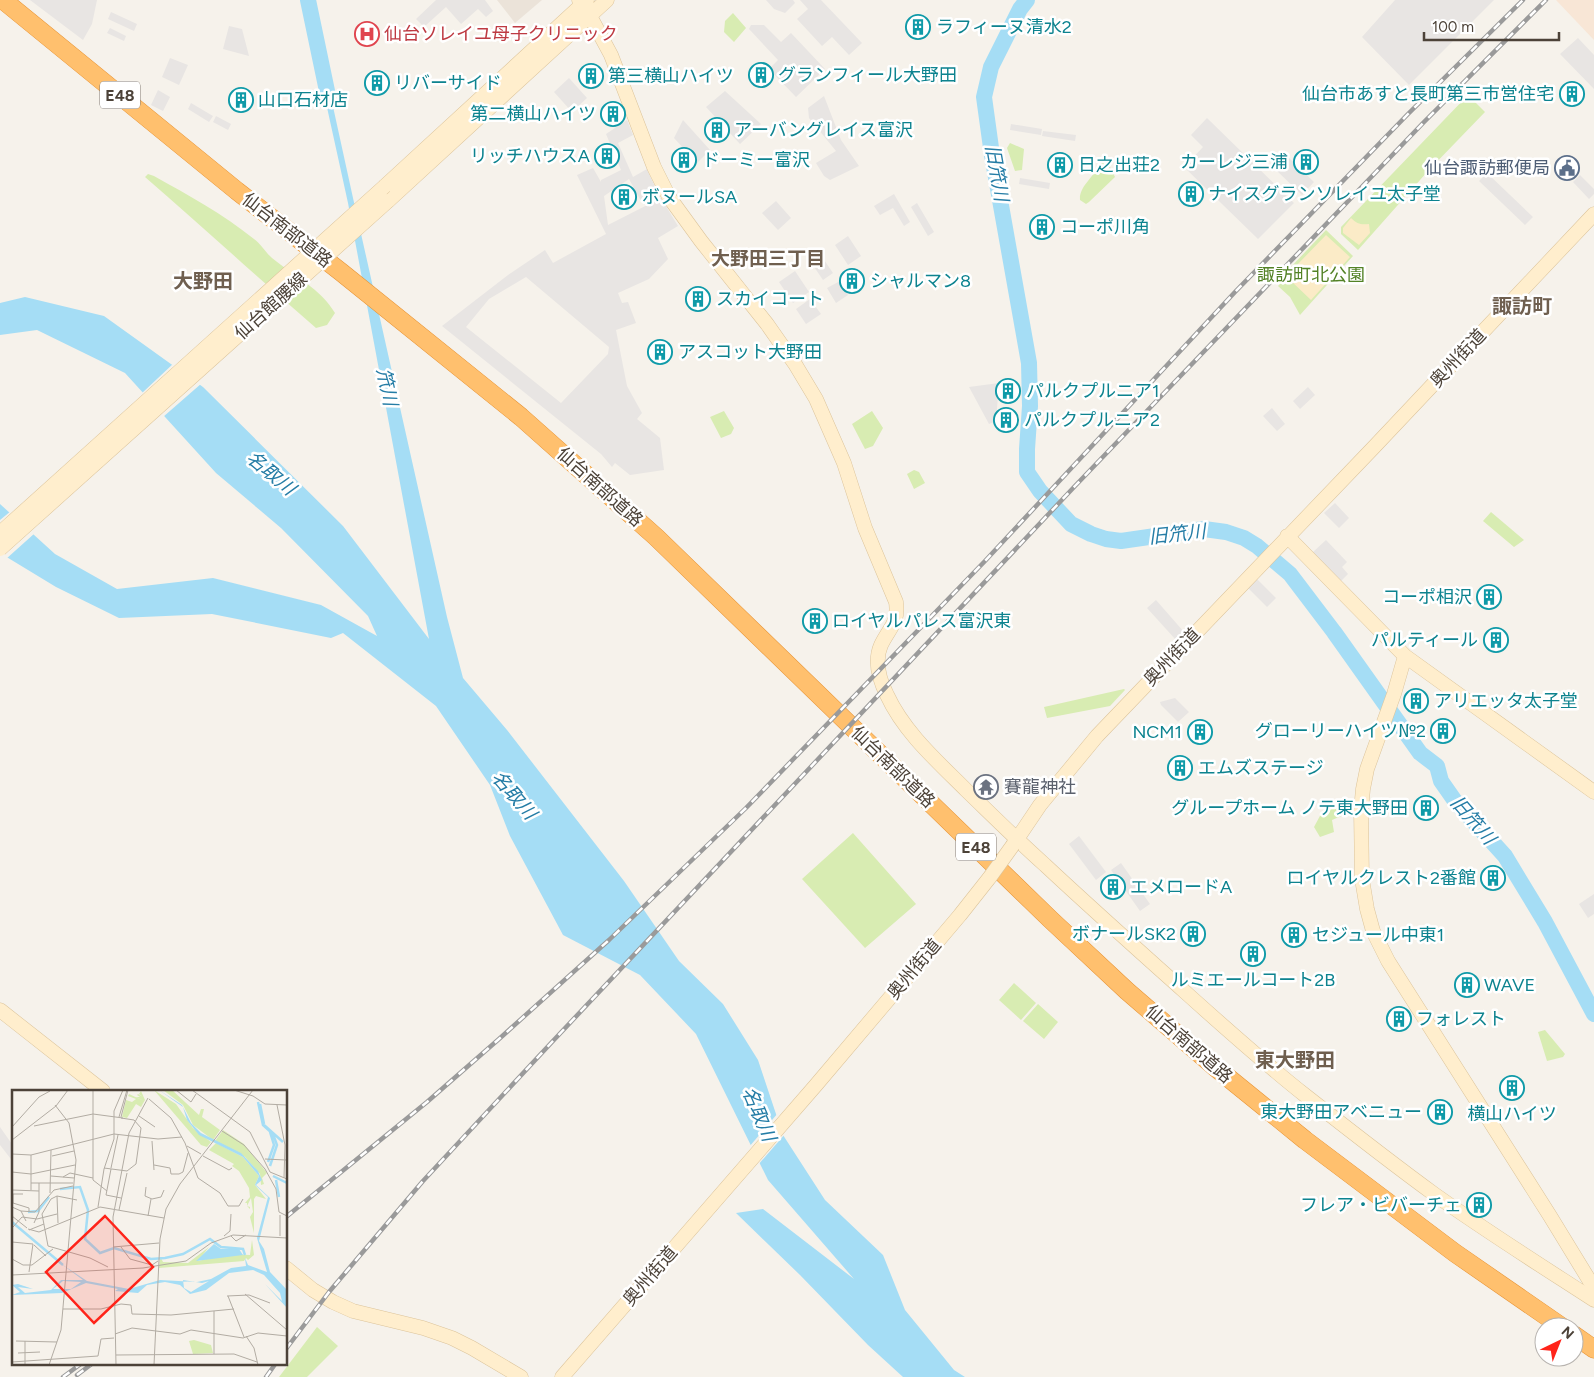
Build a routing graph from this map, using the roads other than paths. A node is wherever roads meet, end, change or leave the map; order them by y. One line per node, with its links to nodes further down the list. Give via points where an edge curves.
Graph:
1 (3, 0): 6 (highway, 仙台南部道路 / E48)
2 (607, 0): 5 (street, 仙台館腰線)
3 (583, 1): 5 (street); 8 (street, 仙台館腰線, bridge, via 385,186)
4 (0, 12): 6 (highway, 仙台南部道路 / E48)
5 (590, 16): 10 (street, 仙台館腰線, bridge); 13 (street, via 611,55 654,167 669,197 772,332 799,371 825,419 896,602 894,624 878,655 878,667 887,696 924,749)
6 (237, 191): 19 (highway, 仙台南部道路 / E48, via 521,417 656,537 1050,919 1200,1054 1380,1198)
7 (1594, 214): 9 (street, 奥州街道)
8 (0, 533)
9 (1284, 540): 11 (street); 13 (street, 奥州街道, via 1097,736 1061,778)
10 (0, 549)
11 (1405, 656): 12 (street); 17 (street, via 1363,790 1362,879 1373,931 1411,1000)
12 (1594, 792)
13 (1015, 842): 18 (street, via 1304,1095 1434,1194); 21 (street, 奥州街道, bridge, via 973,899 816,1085)
14 (0, 1010): 15 (street)
15 (102, 1090)
16 (288, 1270): 20 (street, via 333,1302 353,1311 452,1338)
17 (1594, 1288)
18 (1594, 1300)
19 (1548, 1317)
20 (521, 1377)
21 (562, 1377)

